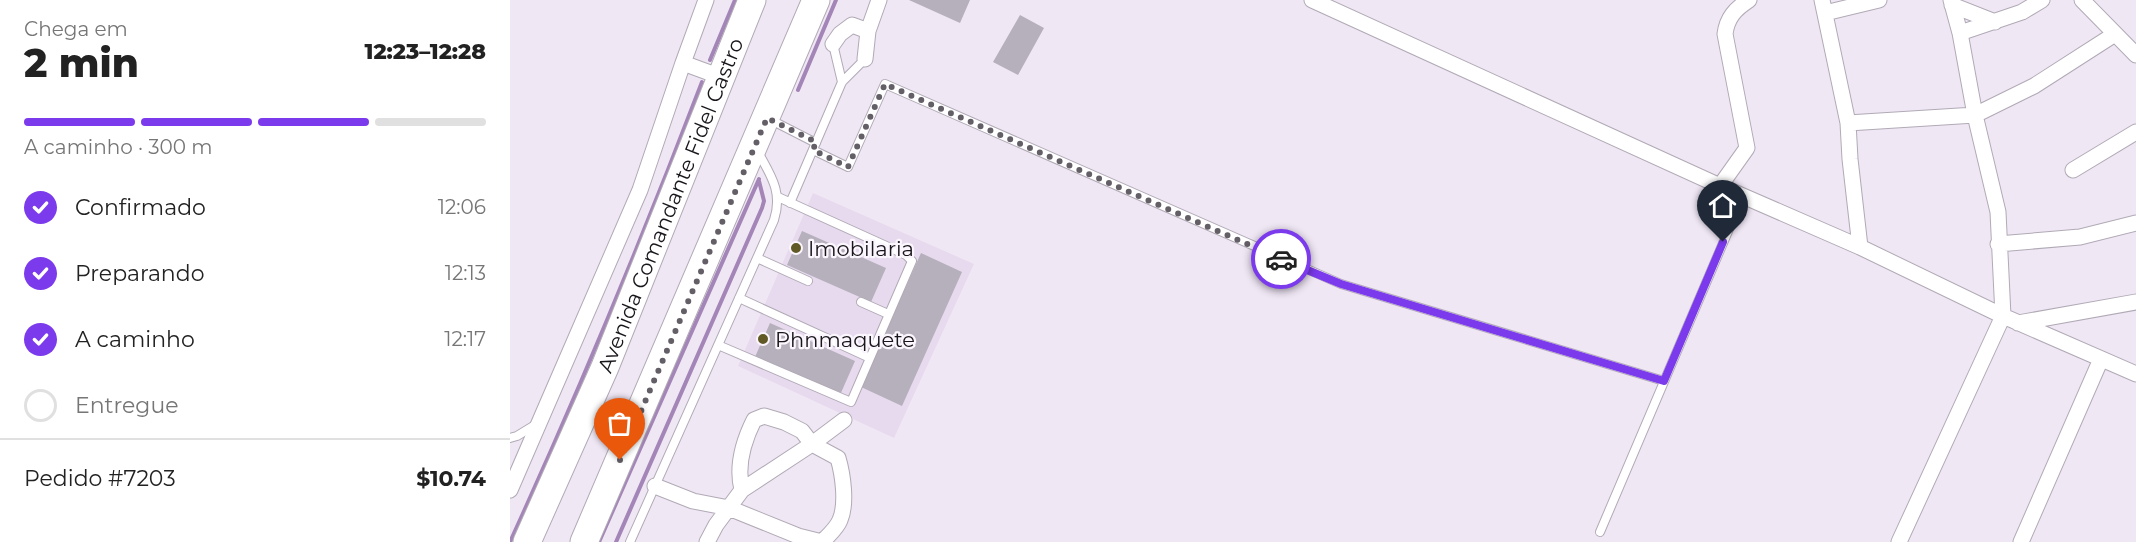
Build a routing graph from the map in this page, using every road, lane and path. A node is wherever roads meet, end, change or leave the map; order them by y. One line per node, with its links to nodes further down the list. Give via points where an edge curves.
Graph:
1 (706, 0): 19 (street)
2 (752, 0): 20 (highway, Avenida Comandante Fidel Castro)
3 (816, 0): 23 (highway)
4 (879, 0): 13 (street)
5 (1312, 0): 29 (street)
6 (1749, 0): 29 (street, via 1732,14 1725,34 1747,148)
7 (1879, 0): 11 (street)
8 (2042, 0): 12 (street)
9 (1952, 3): 12 (street); 14 (street)
10 (2091, 3): 15 (street)
11 (1823, 6): 24 (street)
12 (1995, 22): 14 (street)
13 (868, 31): 16 (street, via 852,25); 18 (street)
14 (1960, 33): 22 (street)
15 (2115, 34): 17 (street); 22 (street, via 2034,86)
16 (832, 44): 21 (lane)
17 (2136, 55)
18 (865, 59): 21 (lane)
19 (683, 63): 20 (street); 50 (street, via 640,190)
20 (721, 77): 59 (highway, Avenida Comandante Fidel Castro, via 606,367)
21 (842, 82): 27 (lane)
22 (1975, 115): 24 (street); 34 (street, via 1998,212)
23 (767, 118): 26 (highway); 27 (lane)
24 (1848, 123): 35 (street)
25 (2136, 132): 28 (street)
26 (755, 145): 30 (lane); 60 (highway)
27 (814, 146): 31 (lane); 48 (lane, via 848,167 885,84 1341,284)
28 (2073, 170)
29 (1720, 186): 35 (street)
30 (778, 197): 31 (lane); 36 (lane, via 774,220)
31 (790, 203): 41 (lane, via 910,257 912,261)
32 (1732, 222): 48 (lane)
33 (2136, 223): 34 (street, via 2080,237)
34 (1998, 244): 42 (street)
35 (1860, 247): 42 (street)
36 (757, 258): 37 (lane); 38 (lane)
37 (808, 280)
38 (739, 298): 44 (lane); 45 (lane)
39 (861, 302): 41 (lane)
40 (2136, 302): 43 (street)
41 (888, 314): 45 (lane)
42 (2003, 316): 43 (street); 63 (street)
43 (2018, 323): 46 (street)
44 (718, 345): 45 (lane, via 851,402); 53 (lane)
45 (870, 358)
46 (2101, 359): 47 (street); 64 (street)
47 (2136, 374)
48 (1664, 381): 57 (lane)
49 (844, 420): 52 (street)
50 (539, 422): 51 (lane); 54 (street)
51 (510, 438)
52 (812, 444): 55 (street); 55 (street, via 802,431 784,422 764,416 754,420 740,461); 58 (street, via 838,458 843,491 840,520 822,542)
53 (656, 486): 56 (street, via 693,501); 61 (lane)
54 (510, 490)
55 (742, 490): 56 (street)
56 (729, 508): 58 (street); 62 (street)
57 (1600, 532)
58 (812, 541)
59 (527, 542)
60 (584, 542)
61 (630, 542)
62 (707, 542)
63 (1899, 542)
64 (2021, 542)

